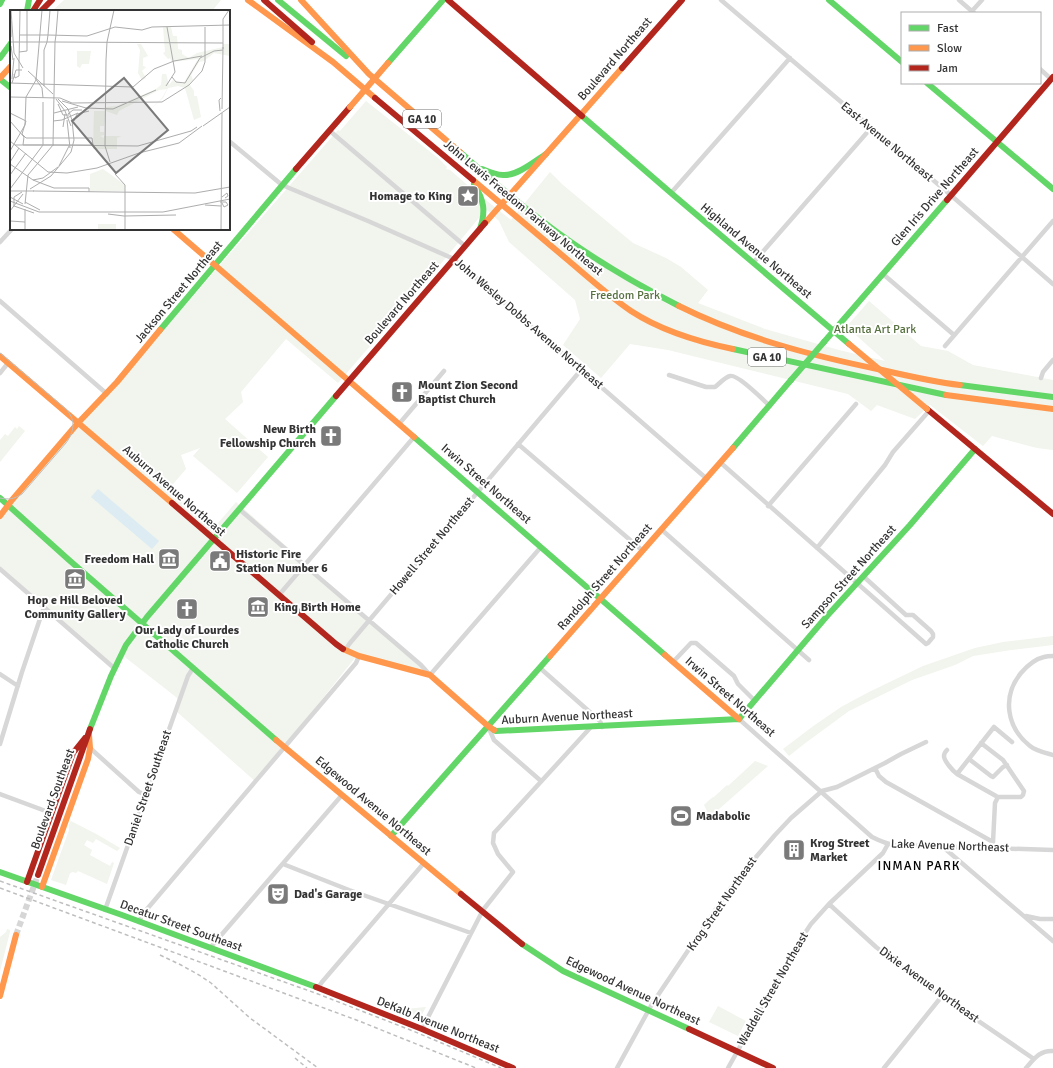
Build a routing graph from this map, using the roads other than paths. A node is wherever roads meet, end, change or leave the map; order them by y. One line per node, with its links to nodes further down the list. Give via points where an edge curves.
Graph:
1 (2, 0): 16 (main road)
2 (29, 0): 17 (main road)
3 (40, 0): 18 (main road)
4 (248, 0): 25 (main road, John Lewis Freedom Parkway Northeast / GA 10)
5 (264, 0): 25 (main road)
6 (278, 0): 28 (main road)
7 (301, 0): 28 (main road, John Lewis Freedom Parkway Northeast / GA 10)
8 (444, 0): 35 (main road, Jackson Street Northeast, bridge)
9 (448, 0): 33 (main road, Highland Avenue Northeast)
10 (682, 0): 33 (main road, Boulevard Northeast)
11 (721, 0): 23 (street, East Avenue Northeast)
12 (828, 0): 24 (main road)
13 (959, 0): 20 (street)
14 (982, 0): 20 (street)
15 (50, 2): 19 (main road)
16 (0, 4)
17 (27, 10)
18 (34, 10)
19 (42, 10)
20 (973, 12)
21 (10, 43): 22 (main road)
22 (0, 58)
23 (790, 58): 34 (street, East Avenue Northeast); 43 (street)
24 (901, 61)
25 (333, 62): 40 (main road, John Lewis Freedom Parkway Northeast / GA 10)
26 (10, 67): 29 (main road)
27 (1041, 70): 30 (street)
28 (369, 74): 39 (main road, John Lewis Freedom Parkway Northeast / GA 10)
29 (0, 78): 32 (main road)
30 (1052, 78): 37 (main road, Glen Iris Drive Northeast)
31 (928, 84): 37 (main road)
32 (10, 87)
33 (581, 115): 38 (main road, Boulevard Northeast); 43 (main road, Highland Avenue Northeast)
34 (871, 128): 45 (street, East Avenue Northeast); 55 (street)
35 (330, 131): 41 (main road, Jackson Street Northeast); 52 (street)
36 (230, 142): 41 (street, John Wesley Dobbs Avenue Northeast)
37 (997, 142): 42 (main road); 45 (main road, Glen Iris Drive Northeast)
38 (546, 154): 39 (main road, via 506,175); 44 (main road, Boulevard Northeast)
39 (474, 165): 44 (main road, John Lewis Freedom Parkway Northeast / GA 10)
40 (471, 178): 46 (main road, John Lewis Freedom Parkway Northeast / GA 10); 48 (main road, via 484,204)
41 (282, 185): 54 (street, John Wesley Dobbs Avenue Northeast); 56 (main road, Jackson Street Northeast)
42 (1053, 189)
43 (671, 193): 55 (main road, Highland Avenue Northeast)
44 (510, 196): 46 (main road, Boulevard Northeast); 73 (main road, John Lewis Freedom Parkway Northeast / GA 10, via 558,234 625,278 745,334 815,355 953,385)
45 (951, 196): 53 (street, East Avenue Northeast); 57 (main road, Glen Iris Drive Northeast)
46 (502, 205): 48 (main road, Boulevard Northeast); 76 (main road, John Lewis Freedom Parkway Northeast / GA 10, via 618,302 647,320 689,338 927,391)
47 (1053, 221): 53 (street)
48 (480, 229): 52 (main road, Boulevard Northeast)
49 (11, 230): 51 (street)
50 (174, 230): 56 (main road, Irwin Street Northeast)
51 (0, 242)
52 (465, 246): 54 (main road, Boulevard Northeast)
53 (1022, 257): 58 (street, East Avenue Northeast); 61 (street)
54 (454, 259): 66 (street, John Wesley Dobbs Avenue Northeast); 71 (main road, Boulevard Northeast)
55 (753, 263): 60 (main road, Highland Avenue Northeast)
56 (215, 265): 71 (main road, Irwin Street Northeast); 72 (main road, Jackson Street Northeast)
57 (883, 274): 60 (main road, Glen Iris Drive Northeast); 61 (street)
58 (1053, 284)
59 (0, 301): 72 (street)
60 (834, 332): 75 (main road, Randolph Street Northeast, bridge); 77 (main road, Highland Avenue Northeast, bridge)
61 (954, 335): 62 (street)
62 (945, 346)
63 (0, 356): 65 (main road, Auburn Avenue Northeast)
64 (1053, 360): 70 (street, via 1043,372)
65 (8, 363): 68 (street); 78 (main road, Auburn Avenue Northeast)
66 (581, 370): 81 (street, Howell Street Northeast); 84 (street, John Wesley Dobbs Avenue Northeast)
67 (444, 371): 79 (street)
68 (0, 373)
69 (669, 375): 75 (street, via 706,387 715,387 729,376 734,376)
70 (1042, 378)
71 (349, 381): 79 (main road, Irwin Street Northeast); 89 (main road, Boulevard Northeast)
72 (107, 394): 78 (main road, Jackson Street Northeast)
73 (1053, 397)
74 (856, 404): 88 (street)
75 (770, 406): 83 (main road, Randolph Street Northeast)
76 (1053, 408)
77 (928, 410): 82 (main road, Highland Avenue Northeast); 95 (street)
78 (78, 423): 87 (main road, Jackson Street Northeast); 93 (main road, Auburn Avenue Northeast)
79 (399, 424): 80 (main road, Irwin Street Northeast)
80 (414, 437): 85 (main road, Irwin Street Northeast); 97 (street)
81 (518, 444): 85 (street, Howell Street Northeast); 96 (street)
82 (975, 449): 90 (main road, Highland Avenue Northeast); 99 (main road, Sampson Street Northeast)
83 (721, 463): 84 (main road, Randolph Street Northeast); 88 (street)
84 (707, 479): 92 (main road, Randolph Street Northeast)
85 (478, 492): 94 (main road, Irwin Street Northeast); 104 (street, Howell Street Northeast)
86 (0, 498): 87 (main road, Edgewood Avenue Northeast)
87 (8, 505): 91 (main road, Jackson Street Northeast); 105 (main road, Edgewood Avenue Northeast)
88 (768, 506): 95 (street)
89 (239, 509): 93 (main road, Boulevard Northeast); 97 (street)
90 (1053, 514)
91 (0, 516)
92 (662, 530): 96 (main road, Randolph Street Northeast); 107 (street)
93 (214, 539): 101 (main road, Auburn Avenue Northeast); 105 (main road, Boulevard Northeast)
94 (541, 547): 102 (main road, Irwin Street Northeast); 116 (street)
95 (817, 548): 100 (street)
96 (643, 551): 102 (main road, Randolph Street Northeast)
97 (304, 565): 101 (street); 104 (street)
98 (0, 568): 103 (street)
99 (863, 576): 100 (main road, Sampson Street Northeast); 100 (street, via 906,614 913,615 931,631 933,637 928,643 926,644)
100 (857, 583): 107 (main road, Sampson Street Northeast)
101 (279, 595): 106 (main road, Auburn Avenue Northeast)
102 (601, 599): 111 (main road, Irwin Street Northeast); 114 (main road, Randolph Street Northeast)
103 (44, 607): 112 (street); 117 (street)
104 (369, 620): 106 (street, Howell Street Northeast); 116 (street)
105 (141, 624): 112 (main road, Boulevard Southeast); 113 (main road, Edgewood Avenue Northeast)
106 (346, 650): 108 (main road, Auburn Avenue Northeast)
107 (798, 650): 110 (street); 118 (main road, Sampson Street Northeast)
108 (359, 656): 116 (main road, Auburn Avenue Northeast); 128 (street, via 356,663)
109 (1053, 656): 131 (street, via 1042,657 1024,669 1010,693 1009,706 1011,720 1020,734 1031,746)
110 (809, 660)
111 (673, 662): 118 (street, via 691,642 696,643 734,676 738,684); 119 (main road, Irwin Street Northeast)
112 (114, 668): 123 (main road, Boulevard Southeast)
113 (193, 668): 128 (main road, Edgewood Avenue Northeast); 140 (street, Daniel Street Southeast)
114 (540, 668): 120 (main road, Randolph Street Northeast); 122 (street, via 600,721)
115 (0, 674): 117 (street)
116 (430, 675): 120 (main road, Auburn Avenue Northeast)
117 (18, 686): 127 (street)
118 (755, 700): 119 (main road, Sampson Street Northeast)
119 (739, 719): 122 (main road, Auburn Avenue Northeast); 132 (street, Irwin Street Northeast)
120 (488, 726): 121 (main road, Auburn Avenue Northeast, via 496,731); 137 (street, via 494,740); 144 (main road, Randolph Street Northeast)
121 (591, 727): 122 (main road, Auburn Avenue Northeast); 137 (street)
122 (602, 727)
123 (89, 732): 129 (main road, Boulevard Southeast); 143 (main road, via 73,753); 153 (main road, Boulevard Southeast)
124 (926, 742): 135 (street, Krog Street Northeast)
125 (1012, 742): 126 (street, via 994,727)
126 (982, 743): 133 (street); 134 (street)
127 (0, 744)
128 (285, 747): 141 (main road, Edgewood Avenue Northeast); 161 (street, via 142,915)
129 (90, 748): 140 (street, via 139,792); 155 (main road, Boulevard Southeast)
130 (947, 750): 136 (street, via 944,758)
131 (1053, 755)
132 (783, 757): 138 (street, Lake Avenue Northeast)
133 (969, 759): 134 (street, via 991,776 996,775); 136 (street)
134 (1007, 765): 142 (street, via 1024,791 1021,797)
135 (875, 768): 138 (street, Krog Street Northeast, via 837,787); 145 (street, via 886,782)
136 (957, 774): 142 (street)
137 (541, 781): 162 (street, via 494,833 493,843 498,854 513,872 483,910)
138 (822, 791): 146 (street, Lake Avenue Northeast, via 872,837); 170 (street, Krog Street Northeast, via 791,818 737,879)
139 (0, 794): 143 (street)
140 (146, 795): 158 (street, Daniel Street Southeast)
141 (342, 795): 144 (main road, Edgewood Avenue Northeast); 151 (street)
142 (998, 797): 145 (street, via 995,803)
143 (51, 813): 154 (main road)
144 (392, 836): 150 (main road, Edgewood Avenue Northeast)
145 (993, 842): 148 (street)
146 (888, 844): 147 (street, Lake Avenue Northeast); 157 (street, Waddell Street Northeast, via 883,853)
147 (943, 847): 148 (street, Lake Avenue Northeast); 159 (street)
148 (992, 848): 149 (street, Lake Avenue Northeast)
149 (1053, 850)
150 (424, 863): 156 (street); 170 (main road, Edgewood Avenue Northeast, bridge, via 542,958 565,972)
151 (283, 864): 156 (street); 165 (street)
152 (0, 872): 154 (main road, Decatur Street Southeast)
153 (38, 875)
154 (27, 882): 155 (main road, Decatur Street Southeast)
155 (42, 887): 158 (main road, Decatur Street Southeast)
156 (389, 904): 162 (street); 166 (street)
157 (829, 904): 168 (street, Dixie Avenue Northeast, via 892,960); 173 (street, Waddell Street Northeast, via 796,945)
158 (106, 910): 161 (main road, Decatur Street Southeast)
159 (1024, 916): 160 (street); 164 (street)
160 (1053, 919)
161 (139, 922): 165 (main road, Decatur Street Southeast)
162 (471, 933): 171 (street)
163 (16, 935): 167 (main road)
164 (1053, 941)
165 (210, 948): 166 (main road, Decatur Street Southeast)
166 (318, 988): 169 (main road, Decatur Street Southeast)
167 (0, 996)
168 (942, 996): 174 (street, Dixie Avenue Northeast); 179 (street)
169 (354, 1003): 171 (main road, DeKalb Avenue Northeast)
170 (649, 1011): 173 (main road, Edgewood Avenue Northeast); 176 (street, Krog Street Northeast)
171 (422, 1029): 175 (main road, DeKalb Avenue Northeast)
172 (1053, 1051): 174 (street, via 1038,1054)
173 (737, 1052): 177 (street, Waddell Street Northeast); 178 (main road, Edgewood Avenue Northeast)
174 (1034, 1059): 180 (street)
175 (513, 1068)
176 (617, 1068)
177 (728, 1068)
178 (773, 1068)
179 (884, 1068)
180 (1026, 1068)

